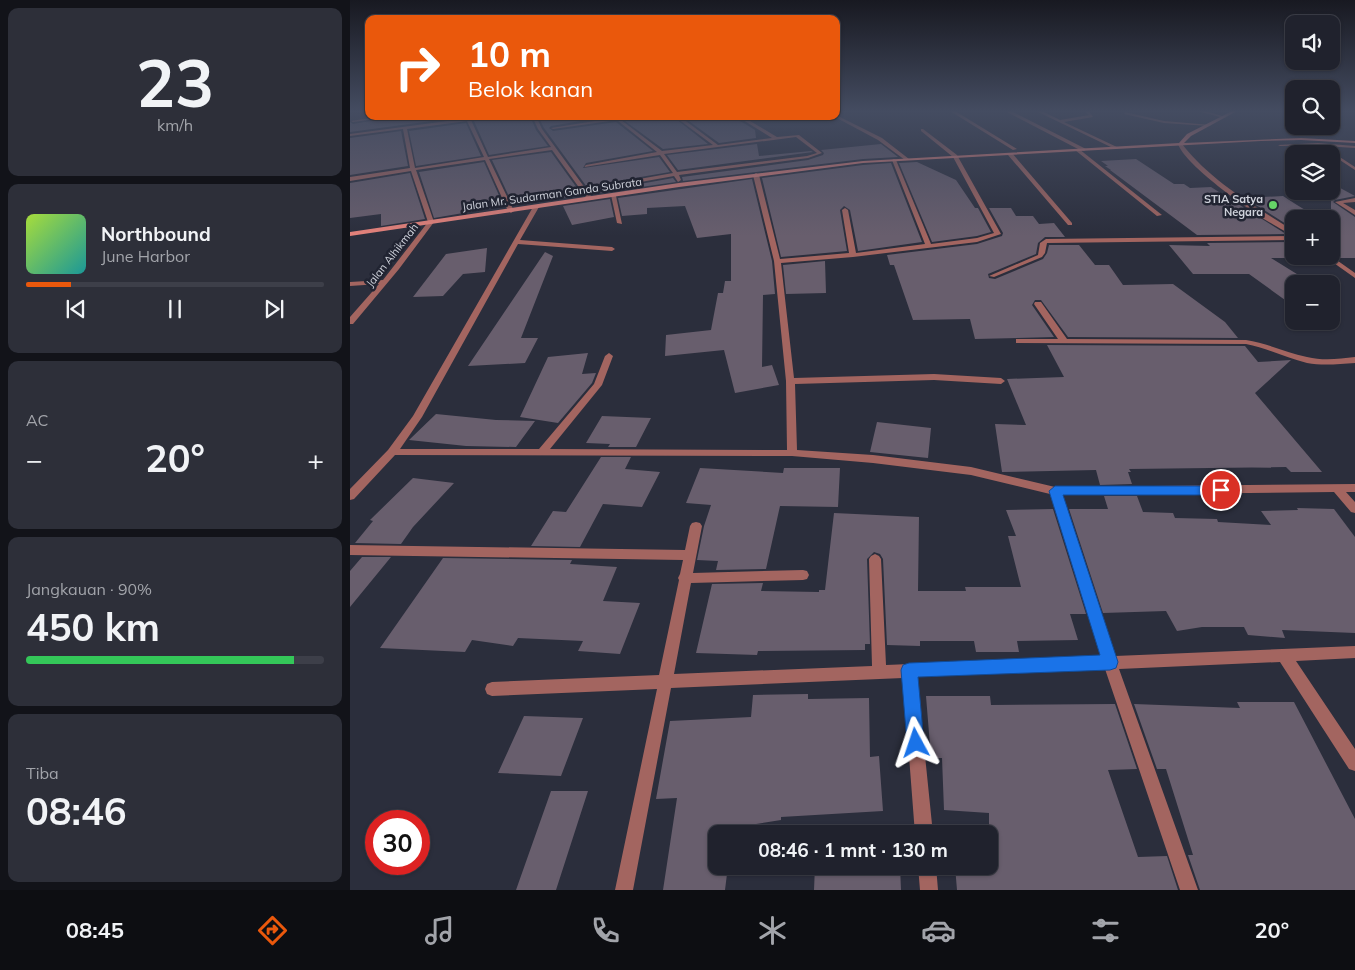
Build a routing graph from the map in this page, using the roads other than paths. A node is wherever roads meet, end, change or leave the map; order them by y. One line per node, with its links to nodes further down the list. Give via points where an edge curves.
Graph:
1 (410, 153): 20 (street)
2 (484, 153): 16 (street)
3 (523, 153): 16 (street)
4 (557, 153): 28 (street)
5 (661, 153): 6 (street); 19 (street); 22 (street)
6 (665, 153)
7 (818, 153): 22 (street, via 796,159)
8 (898, 153): 17 (street)
9 (951, 153): 15 (street)
10 (1035, 153): 14 (street, Jalan Mr. Sudarman Ganda Subrata)
11 (1080, 153): 34 (street)
12 (1186, 153): 38 (street, via 1209,176)
13 (1331, 153): 21 (street)
14 (1010, 154): 15 (street, Jalan Mr. Sudarman Ganda Subrata); 37 (street)
15 (955, 156): 17 (street, Jalan Mr. Sudarman Ganda Subrata); 42 (street, via 998,234 988,239)
16 (486, 158): 20 (street); 32 (street)
17 (907, 159): 18 (street, Jalan Mr. Sudarman Ganda Subrata)
18 (894, 160): 23 (street, Jalan Mr. Sudarman Ganda Subrata); 42 (street)
19 (586, 166)
20 (414, 169): 24 (street); 35 (street)
21 (1355, 170)
22 (676, 174): 25 (street); 26 (street)
23 (756, 175): 26 (street, Jalan Mr. Sudarman Ganda Subrata); 45 (street)
24 (350, 179)
25 (613, 185)
26 (679, 186): 27 (street, Jalan Mr. Sudarman Ganda Subrata)
27 (614, 196): 28 (street, Jalan Mr. Sudarman Ganda Subrata); 36 (street)
28 (590, 199): 30 (street, Jalan Mr. Sudarman Ganda Subrata)
29 (1355, 200): 33 (street, via 1338,202)
30 (536, 207): 32 (street, Jalan Mr. Sudarman Ganda Subrata); 41 (street)
31 (846, 210): 44 (street)
32 (510, 211): 35 (street, Jalan Mr. Sudarman Ganda Subrata)
33 (1355, 213)
34 (1159, 215)
35 (431, 222): 39 (street, Jalan Mr. Sudarman Ganda Subrata); 49 (street, Jalan Alhikmah)
36 (620, 224)
37 (1070, 224)
38 (1285, 228)
39 (350, 234)
40 (1285, 238): 48 (street, via 1046,241 1040,256)
41 (516, 242): 43 (street); 59 (street, via 417,417)
42 (928, 245): 44 (street)
43 (612, 248)
44 (853, 255): 45 (street)
45 (777, 261): 57 (street)
46 (1340, 265): 47 (street)
47 (1354, 274)
48 (992, 276)
49 (384, 282): 50 (street); 52 (street, Jalan Alhikmah)
50 (350, 284)
51 (1038, 304): 54 (street)
52 (350, 322)
53 (1019, 341): 54 (street)
54 (1064, 341): 56 (street, via 1246,342 1318,362)
55 (609, 356): 60 (street, via 598,385)
56 (1355, 360)
57 (790, 381): 58 (street, via 934,377); 61 (street)
58 (1001, 381)
59 (392, 452): 60 (street); 65 (street)
60 (542, 452): 61 (street)
61 (792, 452): 64 (street, via 947,468 1006,478)
62 (1336, 488): 63 (street); 64 (street); 66 (street)
63 (1355, 488)
64 (1055, 491): 75 (street)
65 (350, 496)
66 (1355, 510)
67 (696, 526): 69 (street)
68 (350, 550): 69 (street)
69 (689, 555): 72 (street)
70 (875, 559): 77 (street)
71 (803, 574): 72 (street)
72 (684, 578): 78 (street)
73 (1355, 652): 74 (street)
74 (1284, 655): 75 (street); 80 (street)
75 (1110, 662): 76 (street); 85 (street)
76 (909, 670): 77 (street); 81 (street)
77 (879, 671): 78 (street)
78 (665, 680): 79 (street); 83 (street)
79 (492, 689)
80 (1355, 763)
81 (923, 825)
82 (928, 875): 84 (street)
83 (624, 890)
84 (929, 890)
85 (1189, 890)

